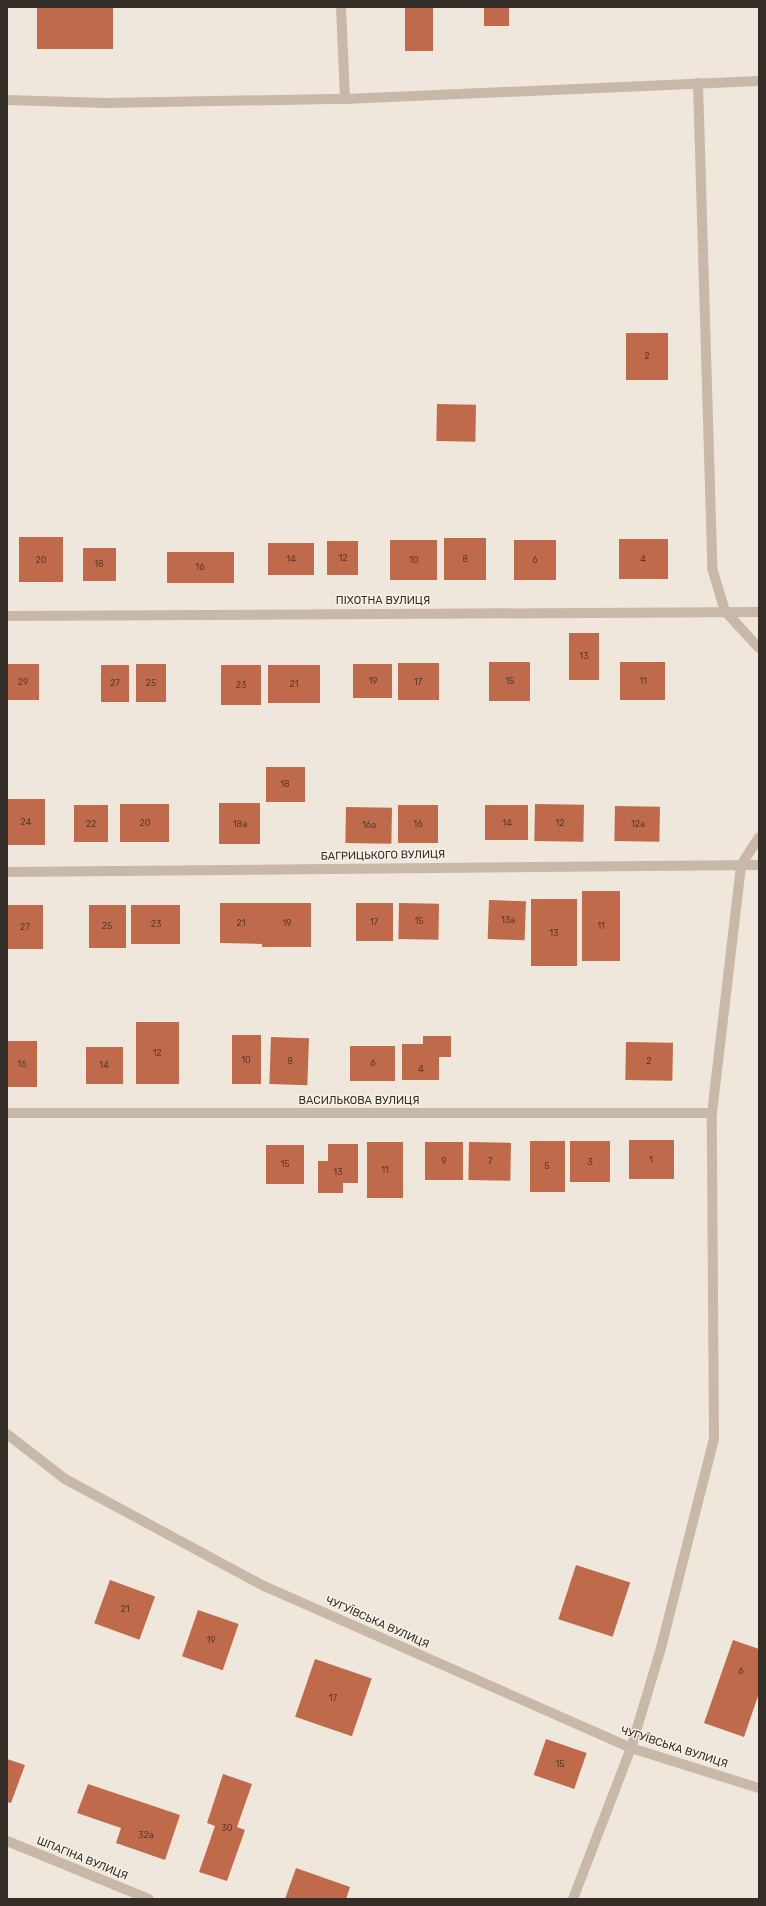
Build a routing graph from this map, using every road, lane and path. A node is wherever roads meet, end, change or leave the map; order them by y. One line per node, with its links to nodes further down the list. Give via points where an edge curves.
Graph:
1 (341, 7): 4 (street)
2 (759, 81): 3 (street)
3 (698, 83): 4 (street); 6 (street, via 712,568)
4 (345, 99): 5 (street, via 105,103)
5 (7, 100)
6 (725, 611): 7 (street, ПІХОТНА ВУЛИЦЯ); 8 (street, ПІХОТНА ВУЛИЦЯ); 9 (street)
7 (759, 612)
8 (7, 616)
9 (759, 648)
10 (759, 837): 11 (street)
11 (741, 865): 12 (street, БАГРИЦЬКОГО ВУЛИЦЯ); 13 (street, БАГРИЦЬКОГО ВУЛИЦЯ); 15 (street)
12 (759, 865)
13 (7, 872)
14 (7, 1113): 15 (street, ВАСИЛЬКОВА ВУЛИЦЯ)
15 (712, 1113): 17 (street, via 714,1439 661,1648)
16 (7, 1434): 17 (street, ЧУГУЇВСЬКА ВУЛИЦЯ, via 65,1479 264,1586)
17 (632, 1748): 18 (street, ЧУГУЇВСЬКА ВУЛИЦЯ); 21 (street)
18 (759, 1788)
19 (7, 1841): 20 (street, ШПАГІНА ВУЛИЦЯ)
20 (149, 1899)
21 (573, 1899)

